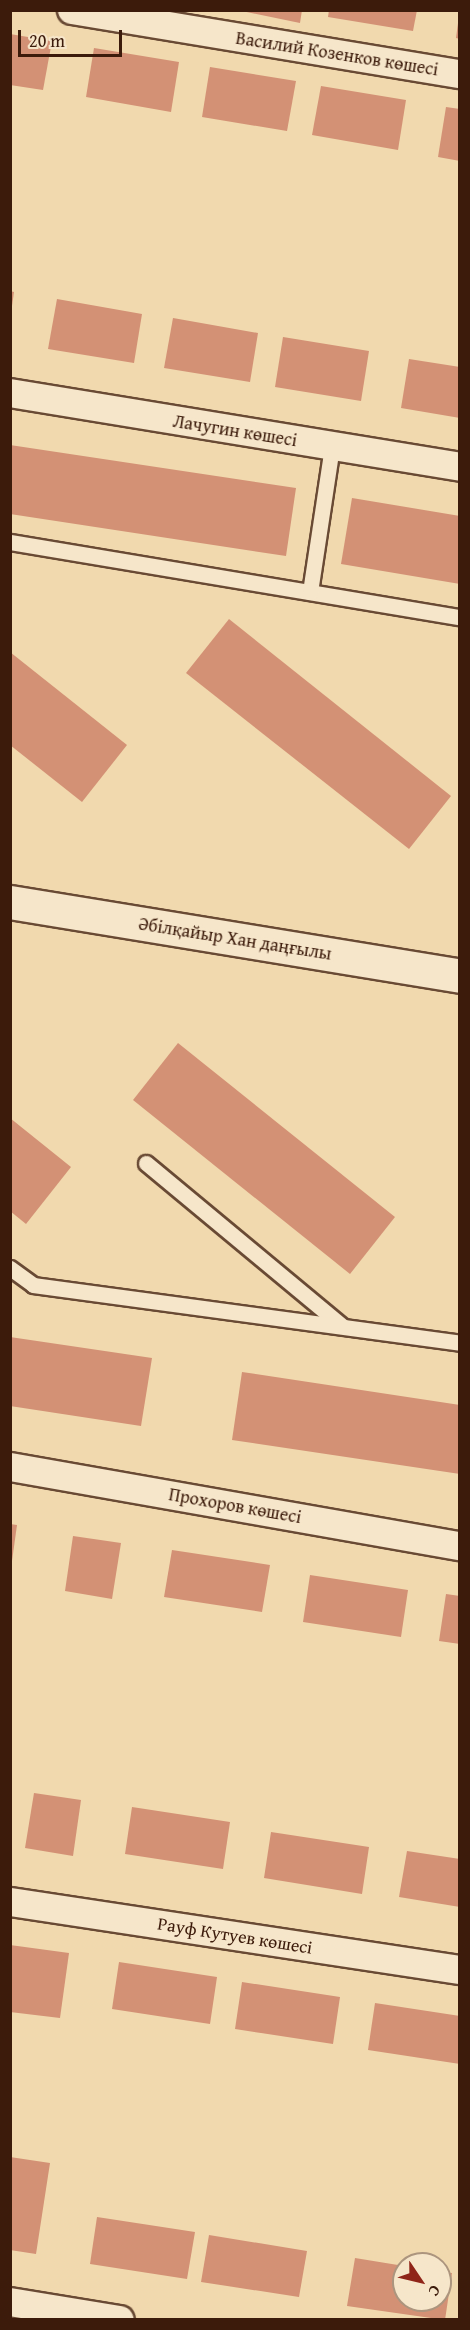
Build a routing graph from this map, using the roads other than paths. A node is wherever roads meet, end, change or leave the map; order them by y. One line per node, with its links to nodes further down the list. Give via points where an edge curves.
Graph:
1 (72, 10): 2 (street, Василий Козенков көшесі)
2 (459, 74)
3 (10, 393): 4 (street, Лачугин көшесі)
4 (332, 447): 5 (street, Лачугин көшесі); 7 (lane)
5 (459, 468)
6 (10, 542): 7 (lane)
7 (310, 592): 8 (lane)
8 (459, 617)
9 (10, 902): 10 (street, Әбілқайыр Хан даңғылы)
10 (459, 976)
11 (146, 1163): 15 (lane)
12 (10, 1268): 14 (lane)
13 (10, 1282): 14 (lane)
14 (33, 1285): 15 (lane)
15 (343, 1327): 16 (lane)
16 (459, 1343)
17 (10, 1467): 18 (street, Прохоров көшесі)
18 (459, 1546)
19 (10, 1902): 20 (street, Рауф Кутуев көшесі)
20 (459, 1970)
21 (10, 2302): 22 (street)
22 (120, 2319)

